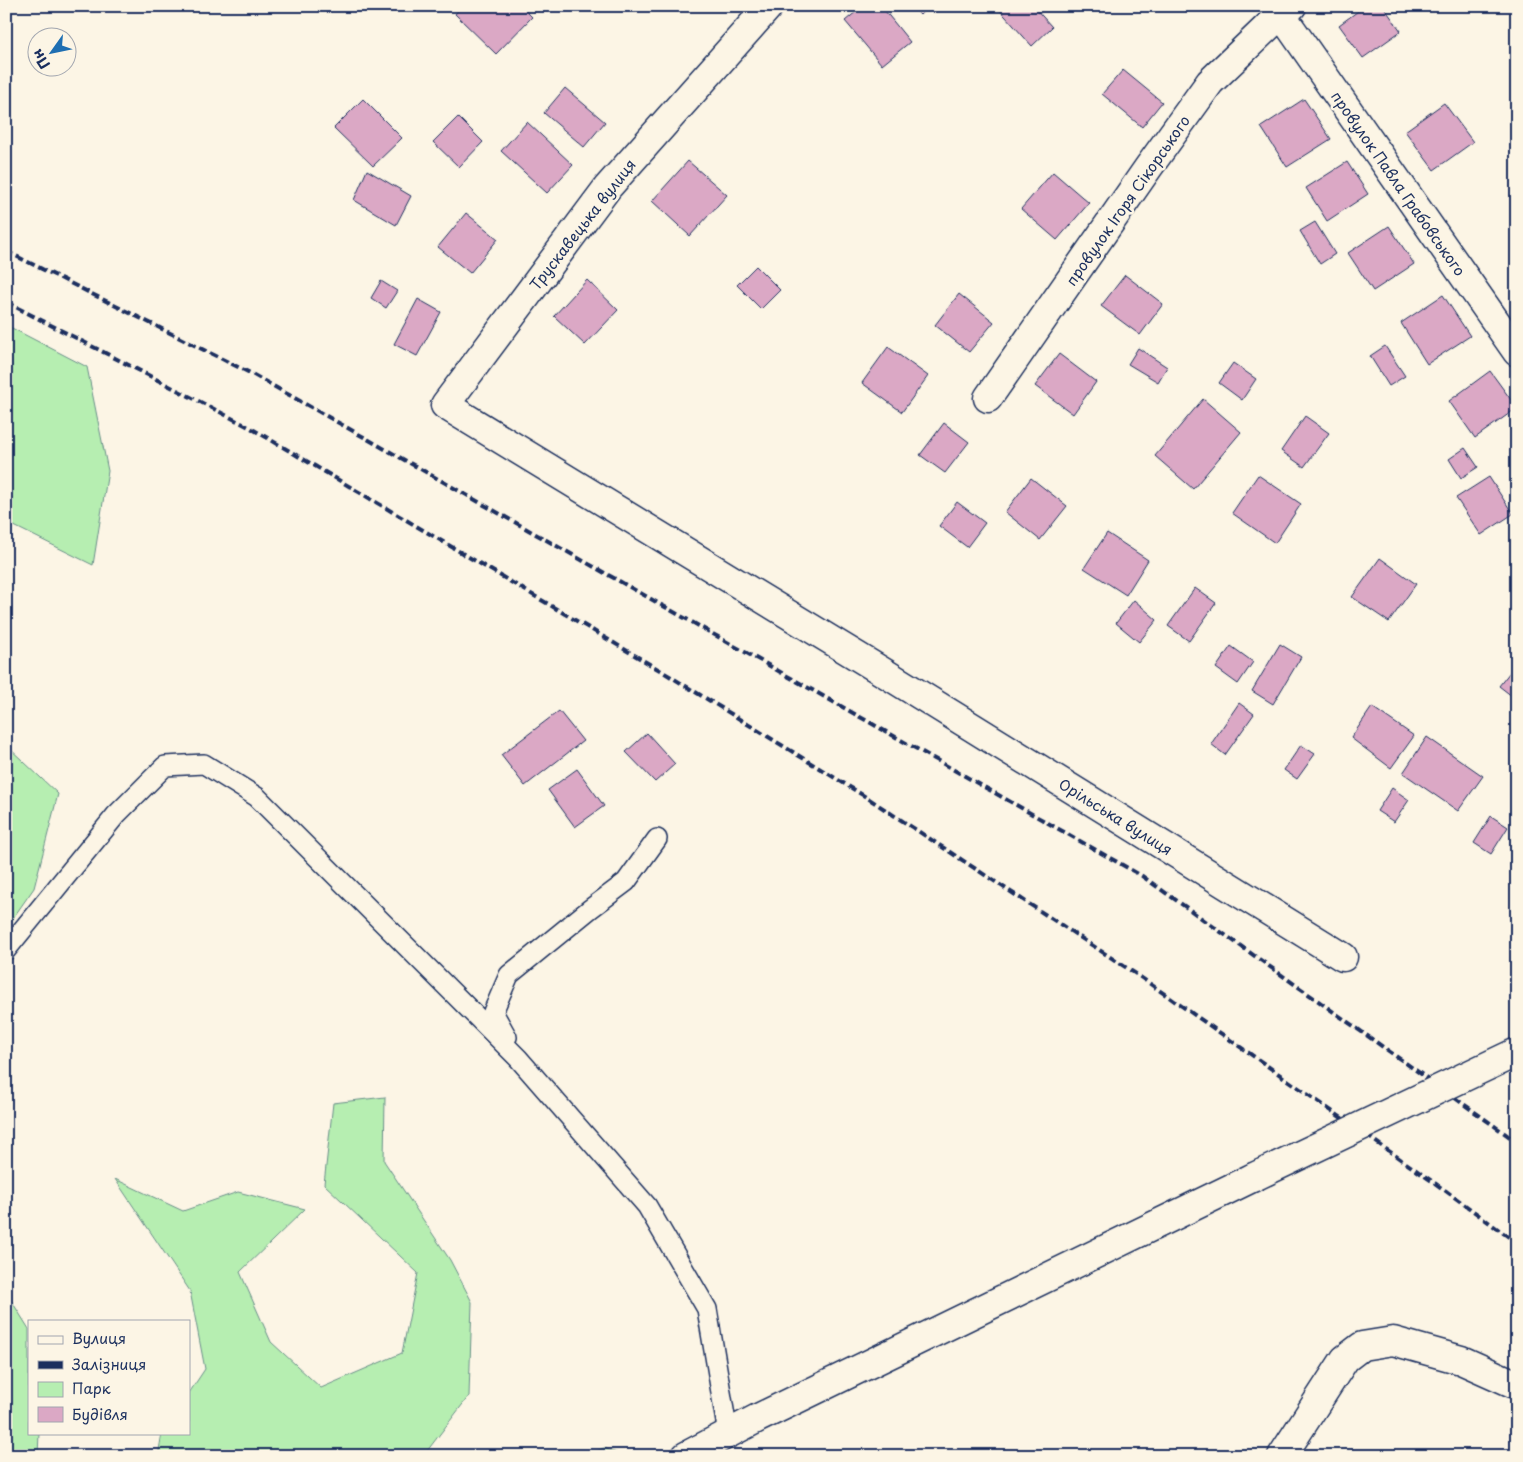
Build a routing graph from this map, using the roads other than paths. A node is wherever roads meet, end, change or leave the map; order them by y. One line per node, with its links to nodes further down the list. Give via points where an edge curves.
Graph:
1 (769, 6): 5 (street, Трускавецька вулиця, via 608,186)
2 (1286, 10): 3 (street, провулок Павла Грабовського); 4 (street, провулок Ігоря Сікорського, via 1210,82)
3 (1517, 352)
4 (988, 398)
5 (445, 405): 8 (street, Орільська вулиця)
6 (657, 839): 10 (lane, via 626,882 509,975 493,1012)
7 (6, 950): 10 (lane, via 116,815 164,766 204,764 257,797)
8 (1343, 957)
9 (1517, 1052): 12 (street, bridge)
10 (518, 1058): 12 (lane, via 647,1206 707,1309)
11 (1517, 1385): 14 (street, via 1461,1360 1393,1341 1362,1346 1345,1358)
12 (728, 1434): 13 (street)
13 (686, 1456)
14 (1282, 1456)

